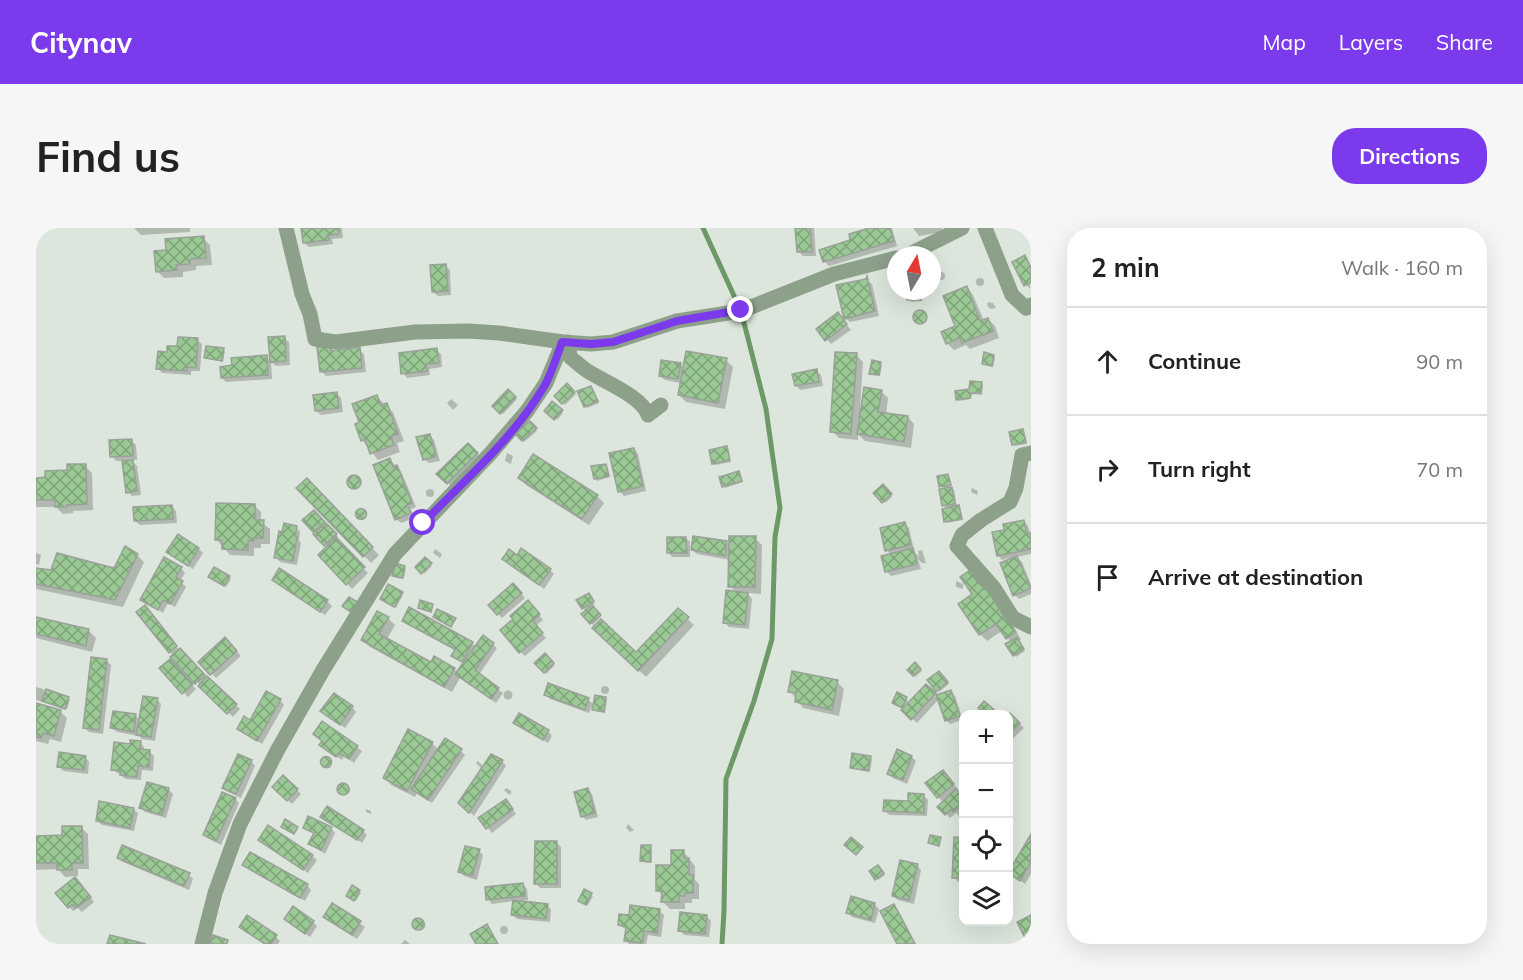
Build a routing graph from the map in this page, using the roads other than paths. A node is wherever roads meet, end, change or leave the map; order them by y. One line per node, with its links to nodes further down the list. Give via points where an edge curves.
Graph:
1 (286, 228): 7 (street, via 315,339 336,342 414,332 468,331)
2 (962, 228): 4 (street)
3 (985, 228): 6 (street, via 1011,295 1026,308)
4 (926, 246)
5 (887, 260): 7 (street, via 834,274 741,310 677,321 613,342)
6 (1031, 305)
7 (565, 342): 8 (street, via 570,357 646,408 648,415); 11 (street, via 528,411 394,554 323,670 240,824 215,893)
8 (661, 405)
9 (1031, 453): 10 (street, via 1022,455 1010,502 981,520 962,536 957,546 994,588 1013,618)
10 (1031, 627)
11 (202, 944)

